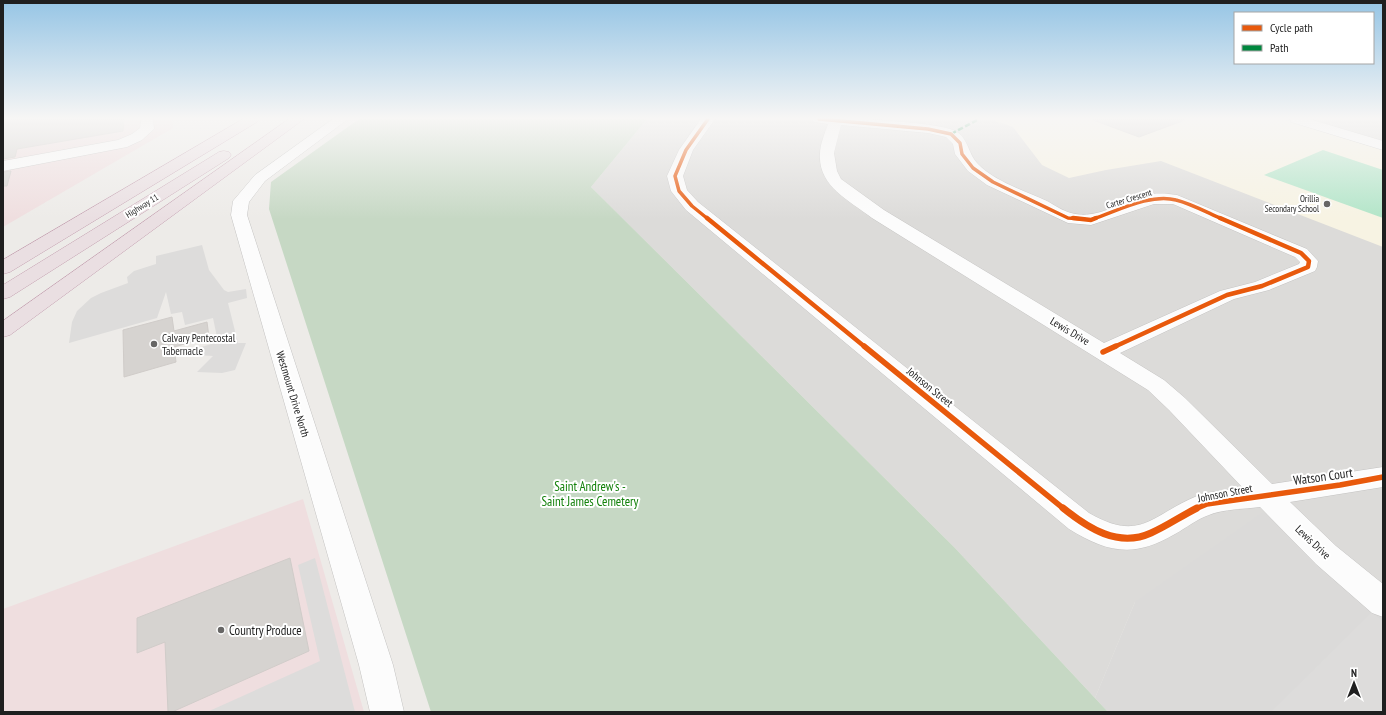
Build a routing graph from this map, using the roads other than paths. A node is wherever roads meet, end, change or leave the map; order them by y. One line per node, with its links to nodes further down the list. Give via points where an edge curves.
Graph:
1 (77, 152): 9 (street)
2 (228, 152): 12 (highway, Highway 11)
3 (251, 152): 13 (highway)
4 (295, 152): 18 (street, Westmount Drive North, via 260,178 241,201 239,215 376,665)
5 (685, 152): 16 (street, Johnson Street, via 675,176 679,191 692,206 1088,527 1118,538 1140,538 1195,508)
6 (827, 152): 14 (street, Lewis Drive, via 829,171 835,182 878,214)
7 (962, 152): 14 (street, Carter Crescent, via 972,168 993,182 1068,218 1091,220 1152,199 1177,200 1301,253 1309,261 1308,267 1262,286 1227,295)
8 (195, 153): 10 (highway, via 154,171); 11 (highway, Highway 11)
9 (3, 166)
10 (3, 255)
11 (3, 268)
12 (3, 293)
13 (3, 331)
14 (1103, 352): 16 (street, Lewis Drive, via 1156,386)
15 (1383, 477): 16 (street, Watson Court)
16 (1266, 495): 17 (street, Lewis Drive, via 1326,555)
17 (1383, 603)
18 (387, 712)

